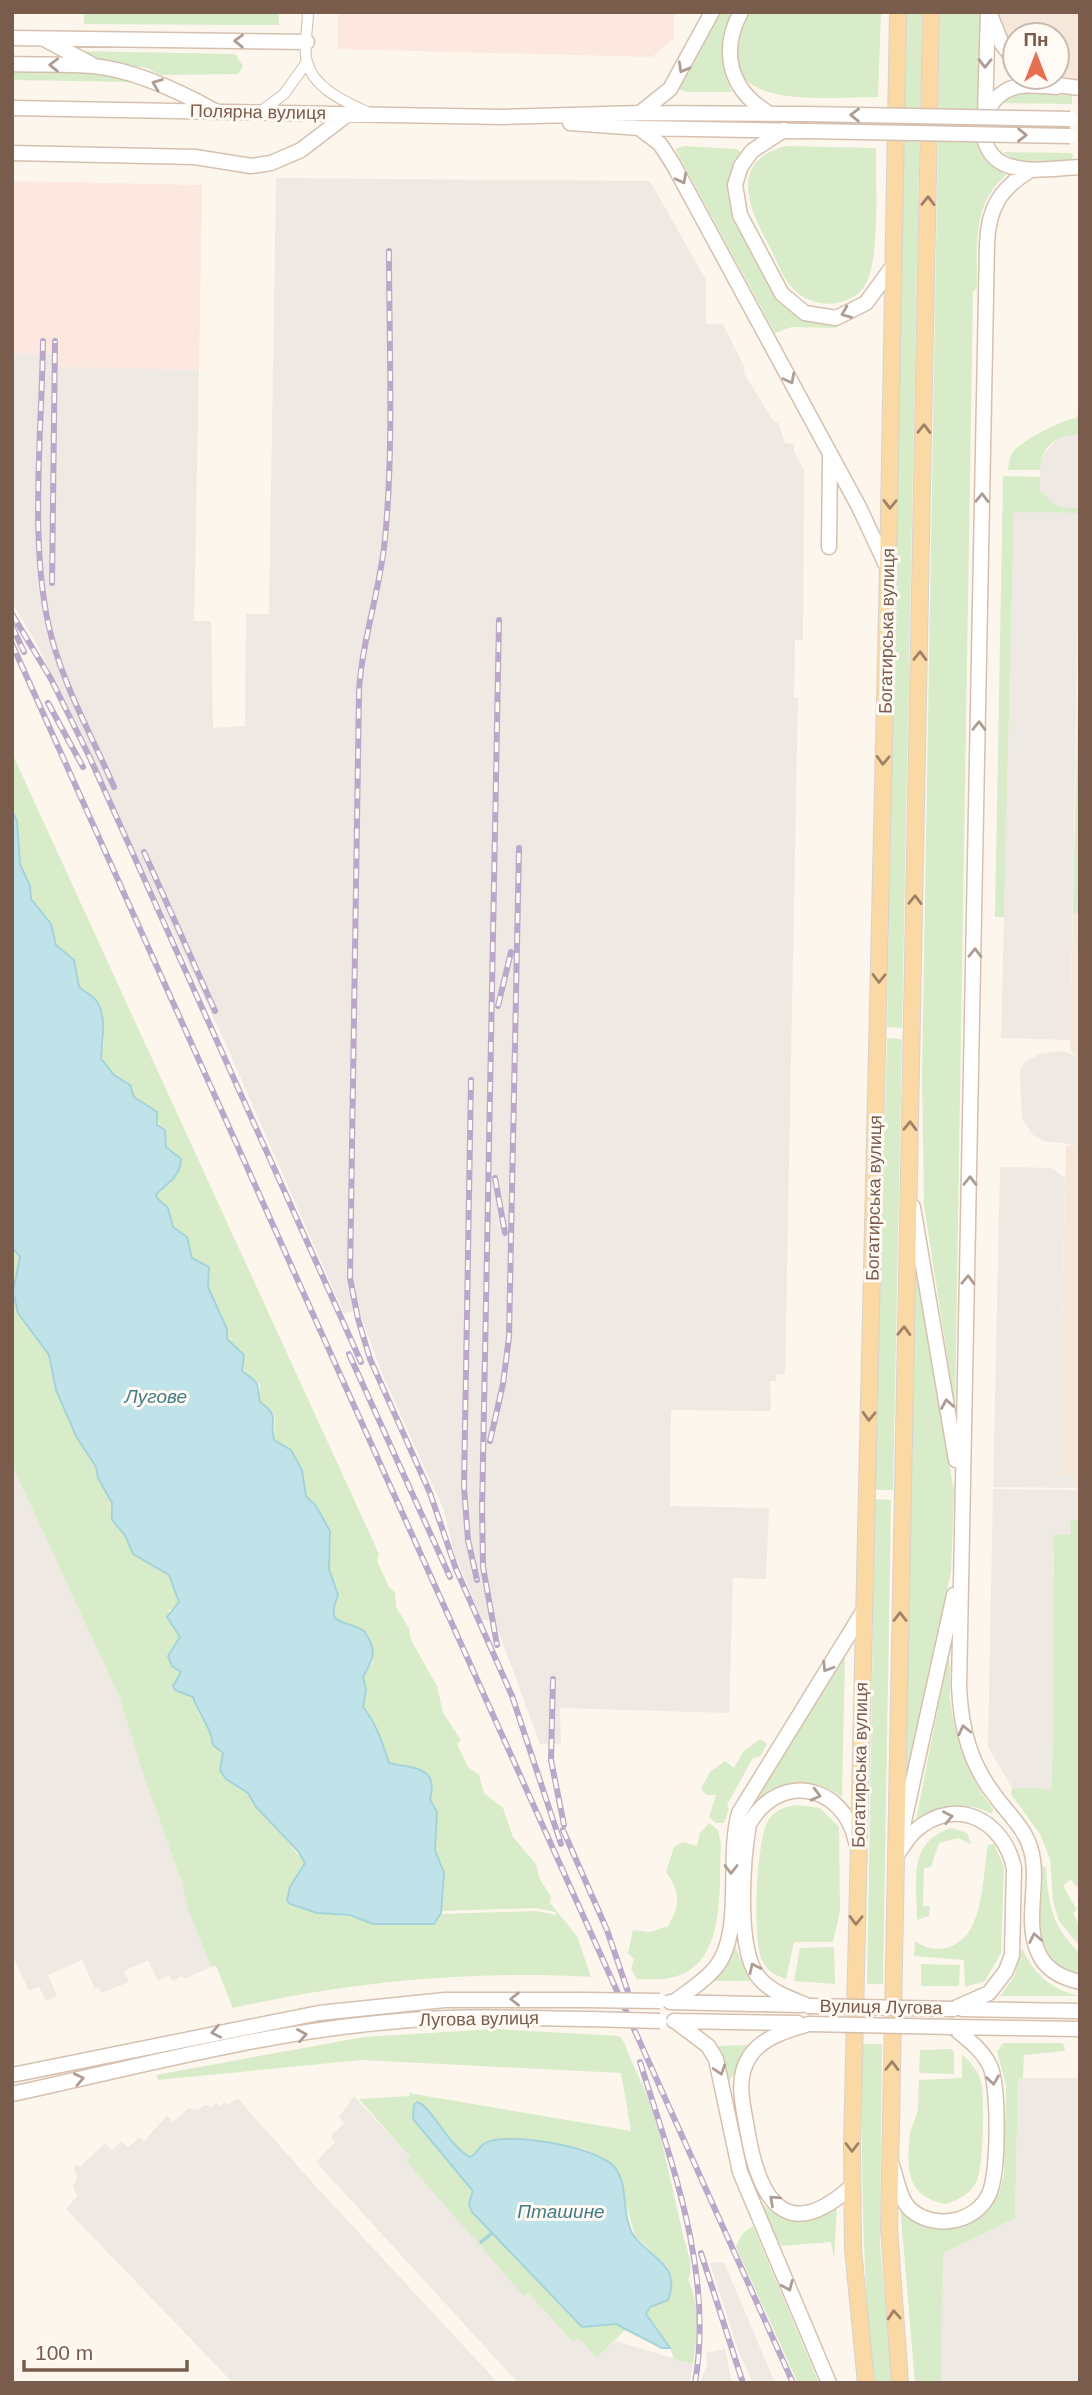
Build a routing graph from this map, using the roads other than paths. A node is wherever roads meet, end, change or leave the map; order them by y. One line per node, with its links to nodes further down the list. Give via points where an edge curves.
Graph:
1 (308, 12): 9 (street)
2 (712, 12): 23 (main road, one-way to 23, via 674,83)
3 (741, 12): 18 (main road, via 730,38 731,69 748,98)
4 (898, 12): 29 (main road, Богатирська вулиця)
5 (931, 12): 33 (main road, Богатирська вулиця, one-way to 5)
6 (989, 12): 10 (main road); 21 (main road, one-way to 21)
7 (12, 38): 8 (main road)
8 (41, 38): 9 (main road, one-way to 8); 13 (main road)
9 (307, 42): 11 (street)
10 (1001, 42)
11 (307, 62): 17 (street, via 285,94); 20 (street, via 326,89)
12 (12, 64): 13 (main road, one-way to 12)
13 (95, 66): 16 (main road, one-way to 13, via 149,81)
14 (1006, 91): 21 (main road)
15 (12, 107): 16 (main road, Полярна вулиця)
16 (216, 111): 17 (main road, Полярна вулиця)
17 (260, 112): 19 (main road, Полярна вулиця)
18 (766, 112): 22 (main road, Полярна вулиця, one-way to 18, bridge); 23 (main road, Полярна вулиця)
19 (348, 114): 20 (main road, Полярна вулиця); 26 (main road, via 301,150 251,166 195,157)
20 (373, 114): 23 (main road, Полярна вулиця)
21 (985, 115): 28 (main road, via 988,151 1006,165)
22 (1075, 119)
23 (639, 120): 24 (main road, Полярна вулиця); 30 (main road, one-way to 30, via 670,157)
24 (784, 130): 25 (main road, Полярна вулиця, one-way to 25, bridge); 29 (main road, one-way to 24, via 866,303 836,318 805,313 782,294 740,215 735,185 752,151)
25 (1075, 136)
26 (12, 153)
27 (1080, 167): 28 (main road)
28 (1031, 170): 34 (main road, Богатирська вулиця, one-way to 28, via 986,244 994,202)
29 (893, 266): 32 (main road, Богатирська вулиця, one-way to 32)
30 (831, 456): 31 (main road); 32 (main road)
31 (829, 547)
32 (888, 569): 36 (main road, Богатирська вулиця, one-way to 36)
33 (909, 1187): 34 (main road, one-way to 33); 38 (main road, Богатирська вулиця, one-way to 33)
34 (963, 1496): 35 (main road, Богатирська вулиця)
35 (961, 1563): 38 (main road, Богатирська вулиця); 39 (main road, Богатирська вулиця, one-way to 35, via 1050,1968 1038,1951 1032,1927 1034,1867 1027,1838 981,1776 964,1734 959,1687)
36 (864, 1610): 37 (main road, Богатирська вулиця); 40 (main road, one-way to 40, via 739,1813 731,1852 731,1927 724,1954 715,1968)
37 (858, 1852): 41 (main road, one-way to 37, via 773,1990 752,1968 744,1930 749,1824 782,1793 811,1793 841,1807 853,1826); 51 (main road, Богатирська вулиця, one-way to 51)
38 (896, 1856): 42 (main road, one-way to 42, via 916,1830 935,1819 965,1814 992,1826 1011,1854 1012,1955 995,1988); 50 (main road, Богатирська вулиця, one-way to 38)
39 (1080, 1982)
40 (667, 2002): 41 (main road, Лугова вулиця); 48 (main road, Лугова вулиця, one-way to 48, bridge, via 445,2000 319,2013)
41 (809, 2006): 42 (main road, Вулиця Лугова, bridge)
42 (953, 2009): 43 (main road, Вулиця Лугова)
43 (1080, 2011)
44 (667, 2021): 45 (main road, Лугова вулиця); 49 (main road, Лугова вулиця, one-way to 44, bridge, via 256,2043 386,2022 446,2018); 52 (main road, one-way to 52, via 708,2046 716,2059 740,2172)
45 (810, 2024): 46 (main road, Лугова вулиця, bridge); 51 (main road, one-way to 45, via 810,2215 794,2213 768,2197 754,2168 741,2095 742,2073 761,2044 785,2030)
46 (953, 2027): 47 (main road, Лугова вулиця); 50 (main road, one-way to 50, via 982,2053 991,2068 995,2163 989,2194 974,2212 956,2221 928,2220 910,2209 903,2198)
47 (1080, 2029)
48 (12, 2074)
49 (12, 2094)
50 (890, 2159): 54 (main road, Богатирська вулиця, one-way to 50, via 890,2264)
51 (852, 2186): 53 (main road, Богатирська вулиця, via 855,2280)
52 (829, 2383)
53 (866, 2383)
54 (900, 2383)

